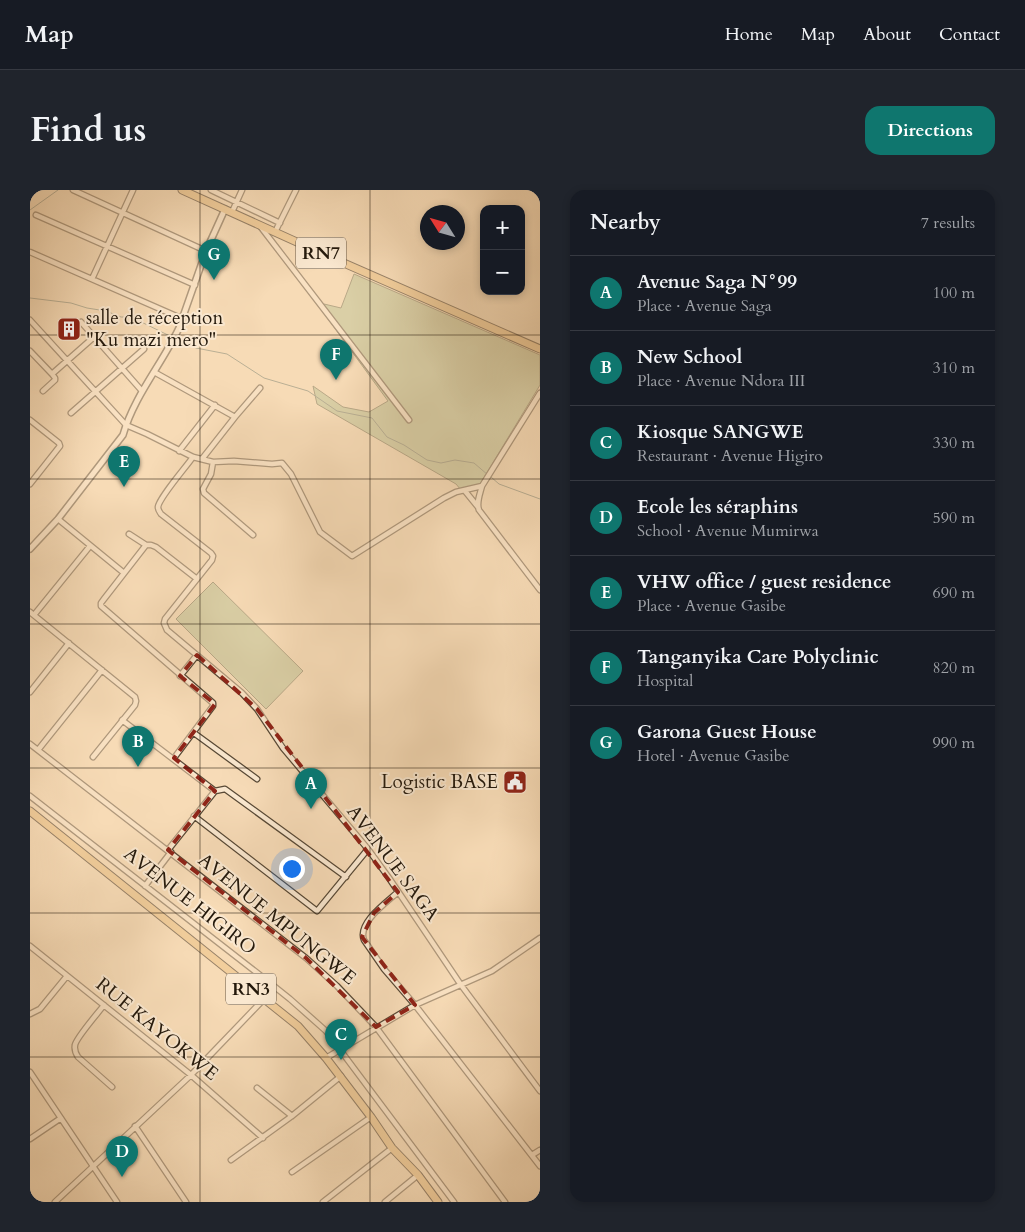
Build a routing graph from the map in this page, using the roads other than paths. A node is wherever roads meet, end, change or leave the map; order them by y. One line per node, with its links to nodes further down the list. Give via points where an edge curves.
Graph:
1 (73, 190): 9 (street)
2 (133, 190): 9 (street)
3 (182, 190): 8 (main road, RN7)
4 (211, 190): 7 (street)
5 (242, 190): 7 (street)
6 (296, 190): 11 (street)
7 (236, 202): 8 (street); 11 (street)
8 (228, 211): 12 (main road, RN7); 15 (street)
9 (122, 212): 14 (street); 15 (street)
10 (36, 215): 14 (street)
11 (280, 223): 13 (street)
12 (259, 225): 13 (main road, RN7); 39 (street)
13 (275, 232): 24 (main road, RN7)
14 (107, 246): 17 (street); 18 (street)
15 (206, 251): 18 (street)
16 (30, 252): 17 (street)
17 (92, 279): 19 (street)
18 (195, 285): 19 (street)
19 (183, 319): 28 (street)
20 (30, 320): 26 (street)
21 (81, 322): 22 (street)
22 (94, 336): 26 (street); 27 (street)
23 (144, 349): 27 (street)
24 (540, 349)
25 (30, 351): 29 (street)
26 (67, 361): 29 (street); 32 (street)
27 (122, 367): 32 (street); 33 (street)
28 (154, 372): 33 (street); 35 (street)
29 (52, 374): 31 (street, via 55,380)
30 (260, 388): 37 (street)
31 (44, 391)
32 (96, 392): 36 (street); 40 (street)
33 (142, 392): 40 (street)
34 (540, 393): 46 (street)
35 (215, 405): 37 (street); 41 (street)
36 (71, 413)
37 (235, 417): 43 (street)
38 (30, 420): 45 (street, via 60,446)
39 (409, 420)
40 (126, 425): 41 (street); 49 (street, via 120,441)
41 (179, 451): 42 (street)
42 (193, 458): 43 (street); 56 (street, via 163,497 158,509 160,514 213,556)
43 (202, 459): 44 (street)
44 (214, 462): 47 (street, via 282,463 291,474 320,532 352,556 444,498); 51 (street, via 204,493)
45 (30, 484)
46 (482, 486): 47 (street); 48 (street)
47 (465, 490): 48 (street)
48 (478, 507): 57 (street)
49 (58, 519): 53 (street); 54 (street)
50 (129, 534): 52 (street)
51 (253, 535)
52 (146, 545): 55 (street); 56 (street, via 156,548)
53 (90, 546): 55 (street); 58 (street)
54 (30, 549)
55 (124, 573): 62 (street, via 101,606)
56 (198, 577): 60 (street, AVENUE SAGA, via 164,623 167,630)
57 (540, 590)
58 (32, 614): 59 (street)
59 (69, 644): 61 (street); 63 (street)
60 (197, 655): 62 (street); 75 (street, AVENUE SAGA, via 257,709 283,748)
61 (102, 670): 64 (street, via 135,697 134,705); 67 (street)
62 (180, 676): 65 (street, via 214,706)
63 (30, 692)
64 (122, 720): 68 (street); 69 (street)
65 (194, 732): 69 (street); 70 (street)
66 (30, 744): 67 (street, AVENUE MPUNGWE)
67 (38, 750): 76 (street, AVENUE MPUNGWE)
68 (93, 757)
69 (174, 758): 71 (street)
70 (257, 779)
71 (215, 790): 74 (street); 77 (street, via 226,789)
72 (30, 796): 78 (street, AVENUE HIGIRO)
73 (30, 811): 84 (main road, RN3)
74 (194, 816): 76 (street); 77 (street, via 317,911)
75 (368, 849): 77 (street); 79 (street, AVENUE SAGA)
76 (169, 851): 78 (street); 88 (street, AVENUE MPUNGWE, via 306,958)
77 (346, 877)
78 (145, 886): 89 (street, AVENUE HIGIRO, via 290,999 326,1031)
79 (398, 892): 83 (street, AVENUE SAGA); 86 (street, via 374,913 362,937)
80 (540, 938): 83 (street, via 492,971)
81 (30, 946): 82 (street, RUE KAYOKWE)
82 (67, 976): 85 (street, RUE KAYOKWE); 87 (street, via 40,1009)
83 (461, 985): 86 (street); 96 (street, AVENUE SAGA)
84 (264, 999): 90 (main road, RN3, via 298,1026); 92 (street)
85 (104, 1005): 92 (street, RUE KAYOKWE); 94 (street, via 74,1046 78,1057)
86 (415, 1005): 88 (street); 105 (street)
87 (30, 1014)
88 (376, 1027): 89 (street); 118 (street, AVENUE MPUNGWE)
89 (340, 1049): 90 (street); 117 (street, AVENUE HIGIRO)
90 (326, 1058): 93 (main road, RN3)
91 (30, 1072): 99 (street)
92 (191, 1075): 100 (street); 101 (street, RUE KAYOKWE)
93 (341, 1076): 97 (street); 98 (main road, RN3)
94 (112, 1087)
95 (257, 1088): 97 (street)
96 (540, 1091)
97 (292, 1116): 101 (street)
98 (371, 1117): 103 (main road, RN3); 109 (street)
99 (61, 1118): 102 (street); 107 (street)
100 (135, 1126): 107 (street); 113 (street)
101 (263, 1138): 106 (street)
102 (30, 1139)
103 (392, 1148): 110 (main road, RN3); 114 (street)
104 (540, 1150): 105 (street)
105 (532, 1155): 108 (street)
106 (231, 1160)
107 (93, 1166): 111 (street); 112 (street)
108 (540, 1166)
109 (292, 1172)
110 (418, 1175): 115 (street); 116 (main road, RN3)
111 (58, 1201)
112 (117, 1202)
113 (186, 1202)
114 (323, 1202)
115 (385, 1202)
116 (438, 1202)
117 (454, 1202)
118 (505, 1202)

